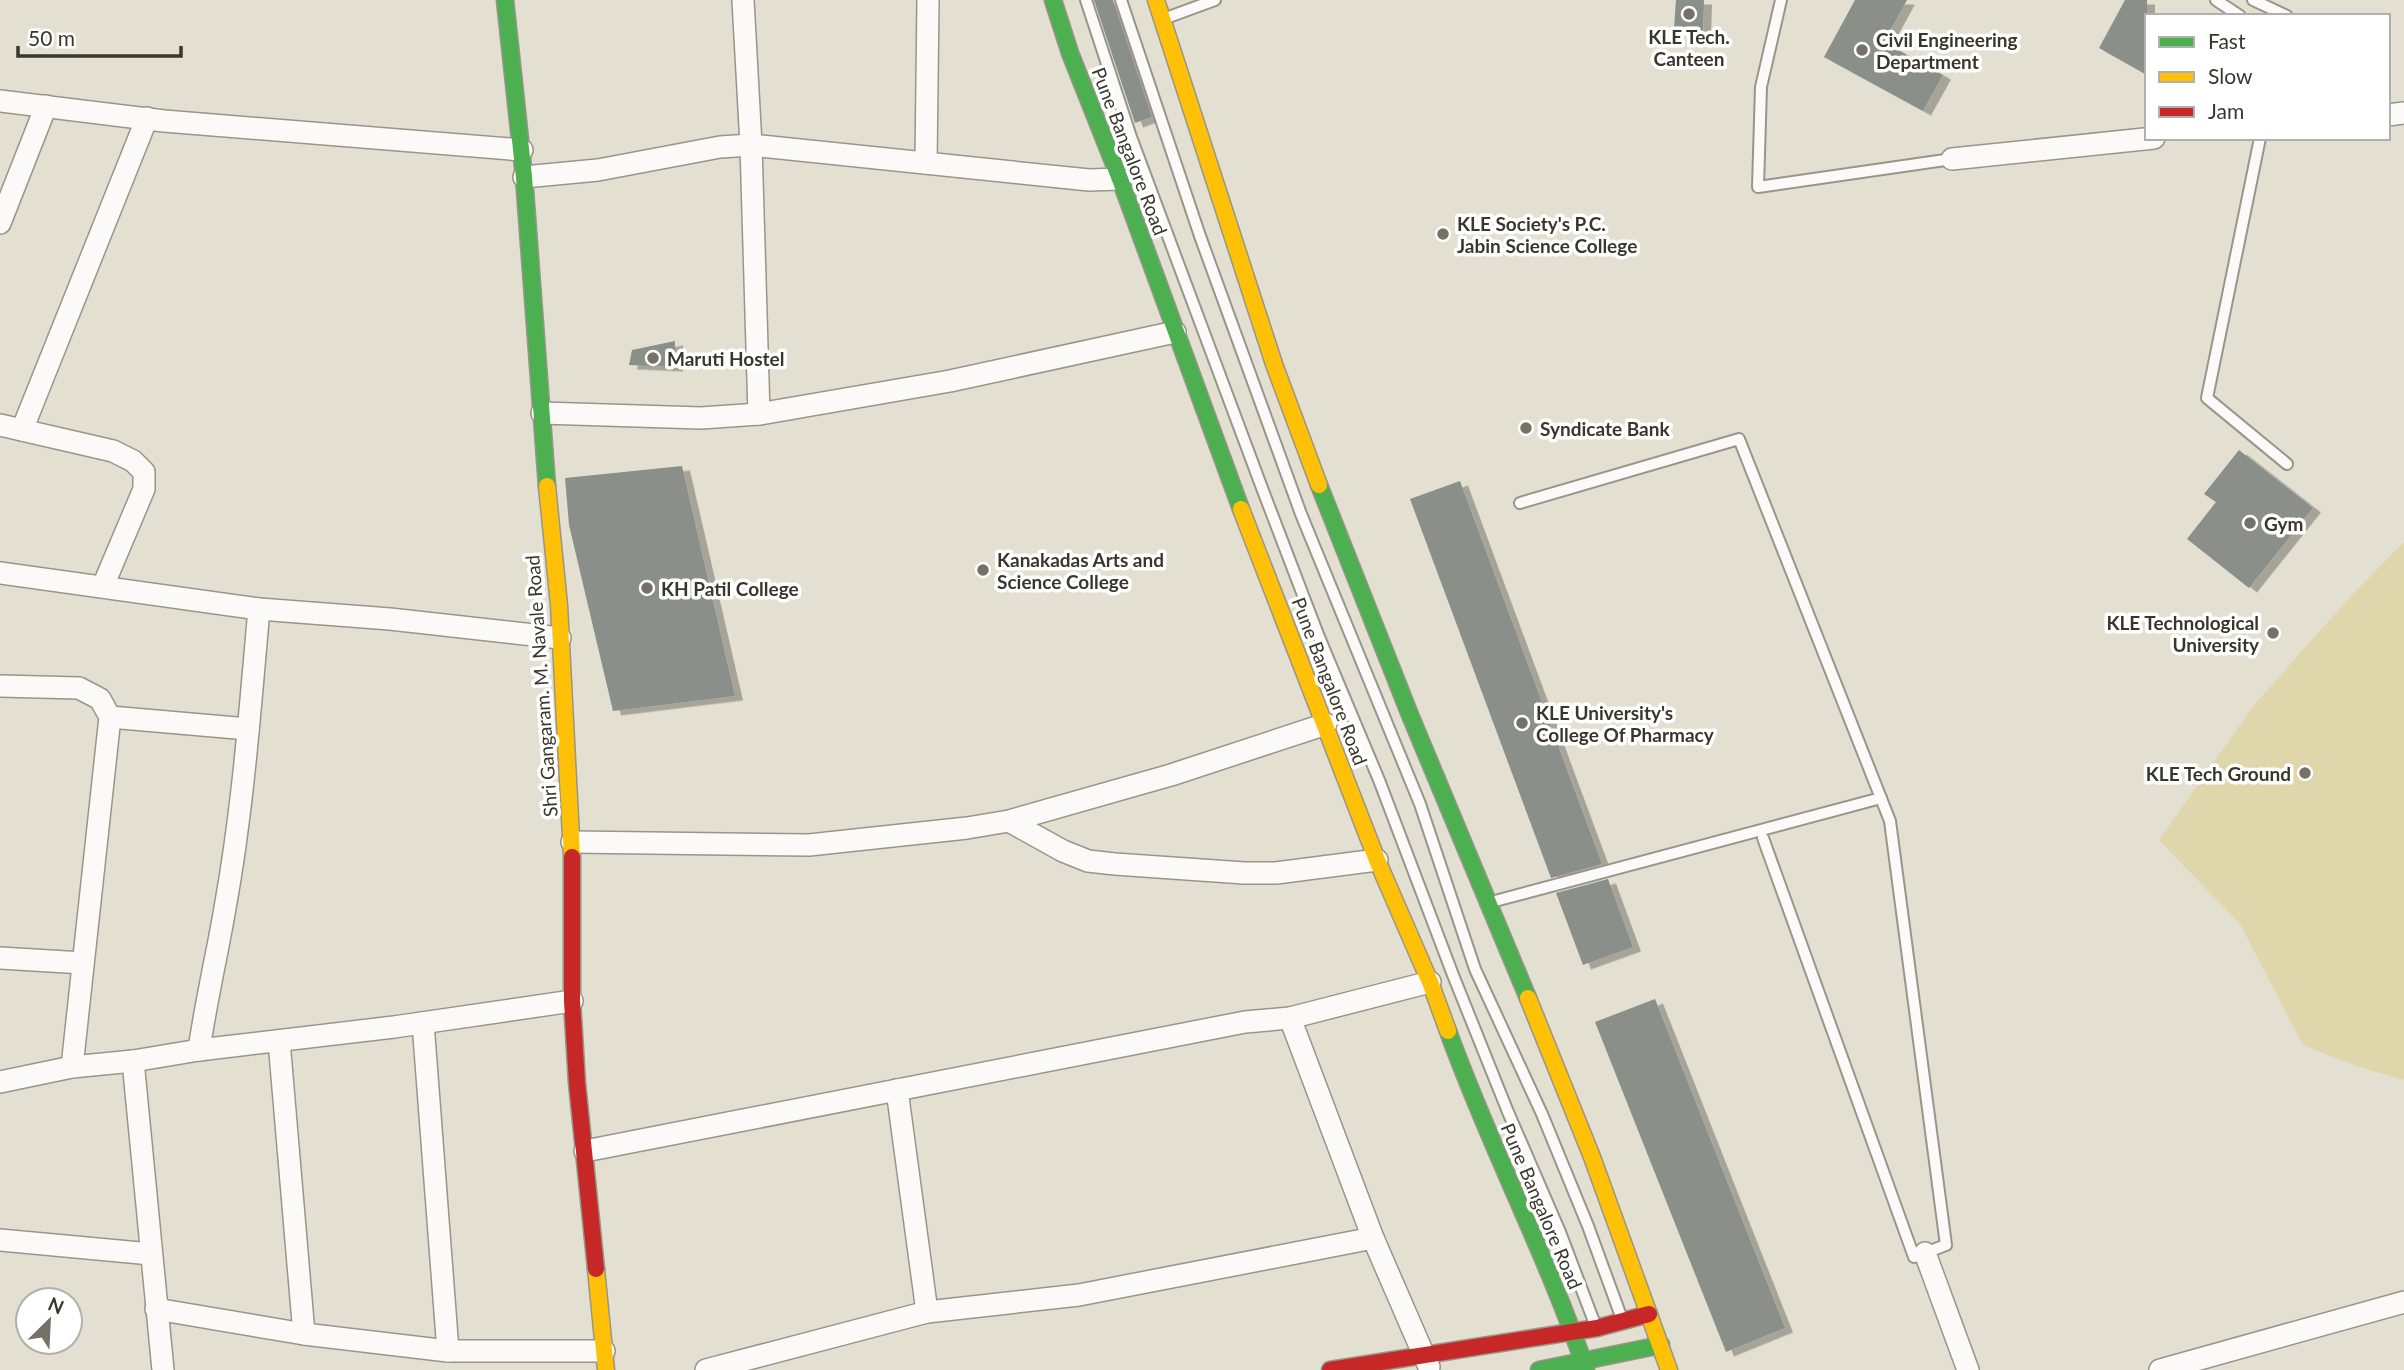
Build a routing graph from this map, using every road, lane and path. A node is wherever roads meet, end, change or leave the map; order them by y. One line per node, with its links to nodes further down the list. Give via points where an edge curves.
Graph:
1 (505, 0): 21 (main road, Shri Gangaram. M. Navale Road)
2 (743, 0): 20 (street)
3 (928, 0): 23 (street)
4 (1053, 0): 25 (main road, Pune Bangalore Road)
5 (1086, 0): 73 (lane, via 1266,501)
6 (1121, 0): 71 (lane, via 1301,514 1420,804 1475,968 1542,1114)
7 (1156, 0): 14 (main road)
8 (1215, 0): 14 (lane)
9 (1781, 0): 22 (lane, via 1761,87 1758,187)
10 (2216, 0): 12 (lane)
11 (2253, 0): 13 (lane)
12 (2237, 14)
13 (2283, 14)
14 (1163, 19): 47 (main road, via 1273,364 1410,715)
15 (0, 101): 16 (street)
16 (46, 106): 17 (street); 26 (street)
17 (147, 118): 21 (street); 31 (street)
18 (2145, 139): 22 (street)
19 (2260, 140): 32 (lane, via 2207,398)
20 (751, 145): 23 (street); 24 (street); 29 (street)
21 (522, 150): 24 (main road, Shri Gangaram. M. Navale Road)
22 (1952, 159)
23 (926, 163): 25 (street, via 1089,180)
24 (524, 177): 28 (main road, Shri Gangaram. M. Navale Road)
25 (1120, 179): 27 (main road, Pune Bangalore Road)
26 (0, 222)
27 (1175, 332): 29 (street, via 950,381); 40 (main road, Pune Bangalore Road)
28 (542, 414): 29 (street, via 701,418); 37 (main road, Shri Gangaram. M. Navale Road)
29 (760, 414)
30 (0, 425): 31 (street)
31 (22, 430): 35 (street, via 113,451 144,472 144,489)
32 (2287, 464)
33 (1520, 503): 42 (lane, via 1739,439)
34 (0, 573): 35 (street)
35 (103, 586): 36 (street)
36 (259, 609): 37 (street); 41 (street)
37 (560, 638): 45 (main road, Shri Gangaram. M. Navale Road)
38 (0, 687): 39 (street, via 79,688 100,699)
39 (110, 718): 41 (street); 49 (street)
40 (1325, 724): 43 (street, via 1171,775); 46 (main road, Pune Bangalore Road)
41 (248, 729): 55 (street, via 226,907)
42 (1881, 798): 47 (lane); 63 (lane, via 1890,821 1946,1245)
43 (1009, 821): 45 (street, via 809,845); 46 (street, via 1088,861 1265,873)
44 (1763, 838): 63 (lane, via 1914,1257)
45 (572, 842): 51 (main road, Shri Gangaram. M. Navale Road)
46 (1377, 860): 50 (main road, Pune Bangalore Road)
47 (1490, 903): 68 (main road)
48 (0, 958): 49 (street)
49 (83, 963): 57 (street)
50 (1430, 982): 52 (street); 69 (main road, Pune Bangalore Road, via 1493,1148)
51 (572, 1001): 53 (street); 60 (main road, Shri Gangaram. M. Navale Road)
52 (1290, 1018): 59 (street); 61 (street)
53 (423, 1023): 54 (street); 74 (street)
54 (279, 1041): 55 (street); 70 (street)
55 (199, 1050): 56 (street)
56 (133, 1061): 57 (street); 64 (street)
57 (72, 1067): 58 (street)
58 (0, 1082)
59 (897, 1090): 60 (street); 67 (street)
60 (585, 1151): 75 (main road, Shri Gangaram. M. Navale Road)
61 (1373, 1238): 67 (street, via 1079,1295); 77 (street)
62 (0, 1240): 64 (street)
63 (1925, 1253): 84 (street)
64 (151, 1254): 66 (street)
65 (2404, 1302): 76 (street)
66 (156, 1309): 70 (street); 79 (street)
67 (928, 1312): 80 (street)
68 (1649, 1314): 71 (main road); 72 (main road)
69 (1573, 1332): 73 (main road); 77 (main road); 78 (main road, Pune Bangalore Road)
70 (304, 1334): 74 (street)
71 (1630, 1341): 72 (main road); 73 (main road); 73 (main road)
72 (1661, 1345): 83 (main road)
73 (1604, 1348): 78 (main road)
74 (448, 1352): 75 (street)
75 (605, 1360)
76 (2216, 1361): 85 (street)
77 (1426, 1362): 81 (main road)
78 (1584, 1366): 82 (main road)
79 (163, 1370)
80 (706, 1370)
81 (1330, 1370)
82 (1539, 1370)
83 (1669, 1370)
84 (1968, 1370)
85 (2160, 1370)

